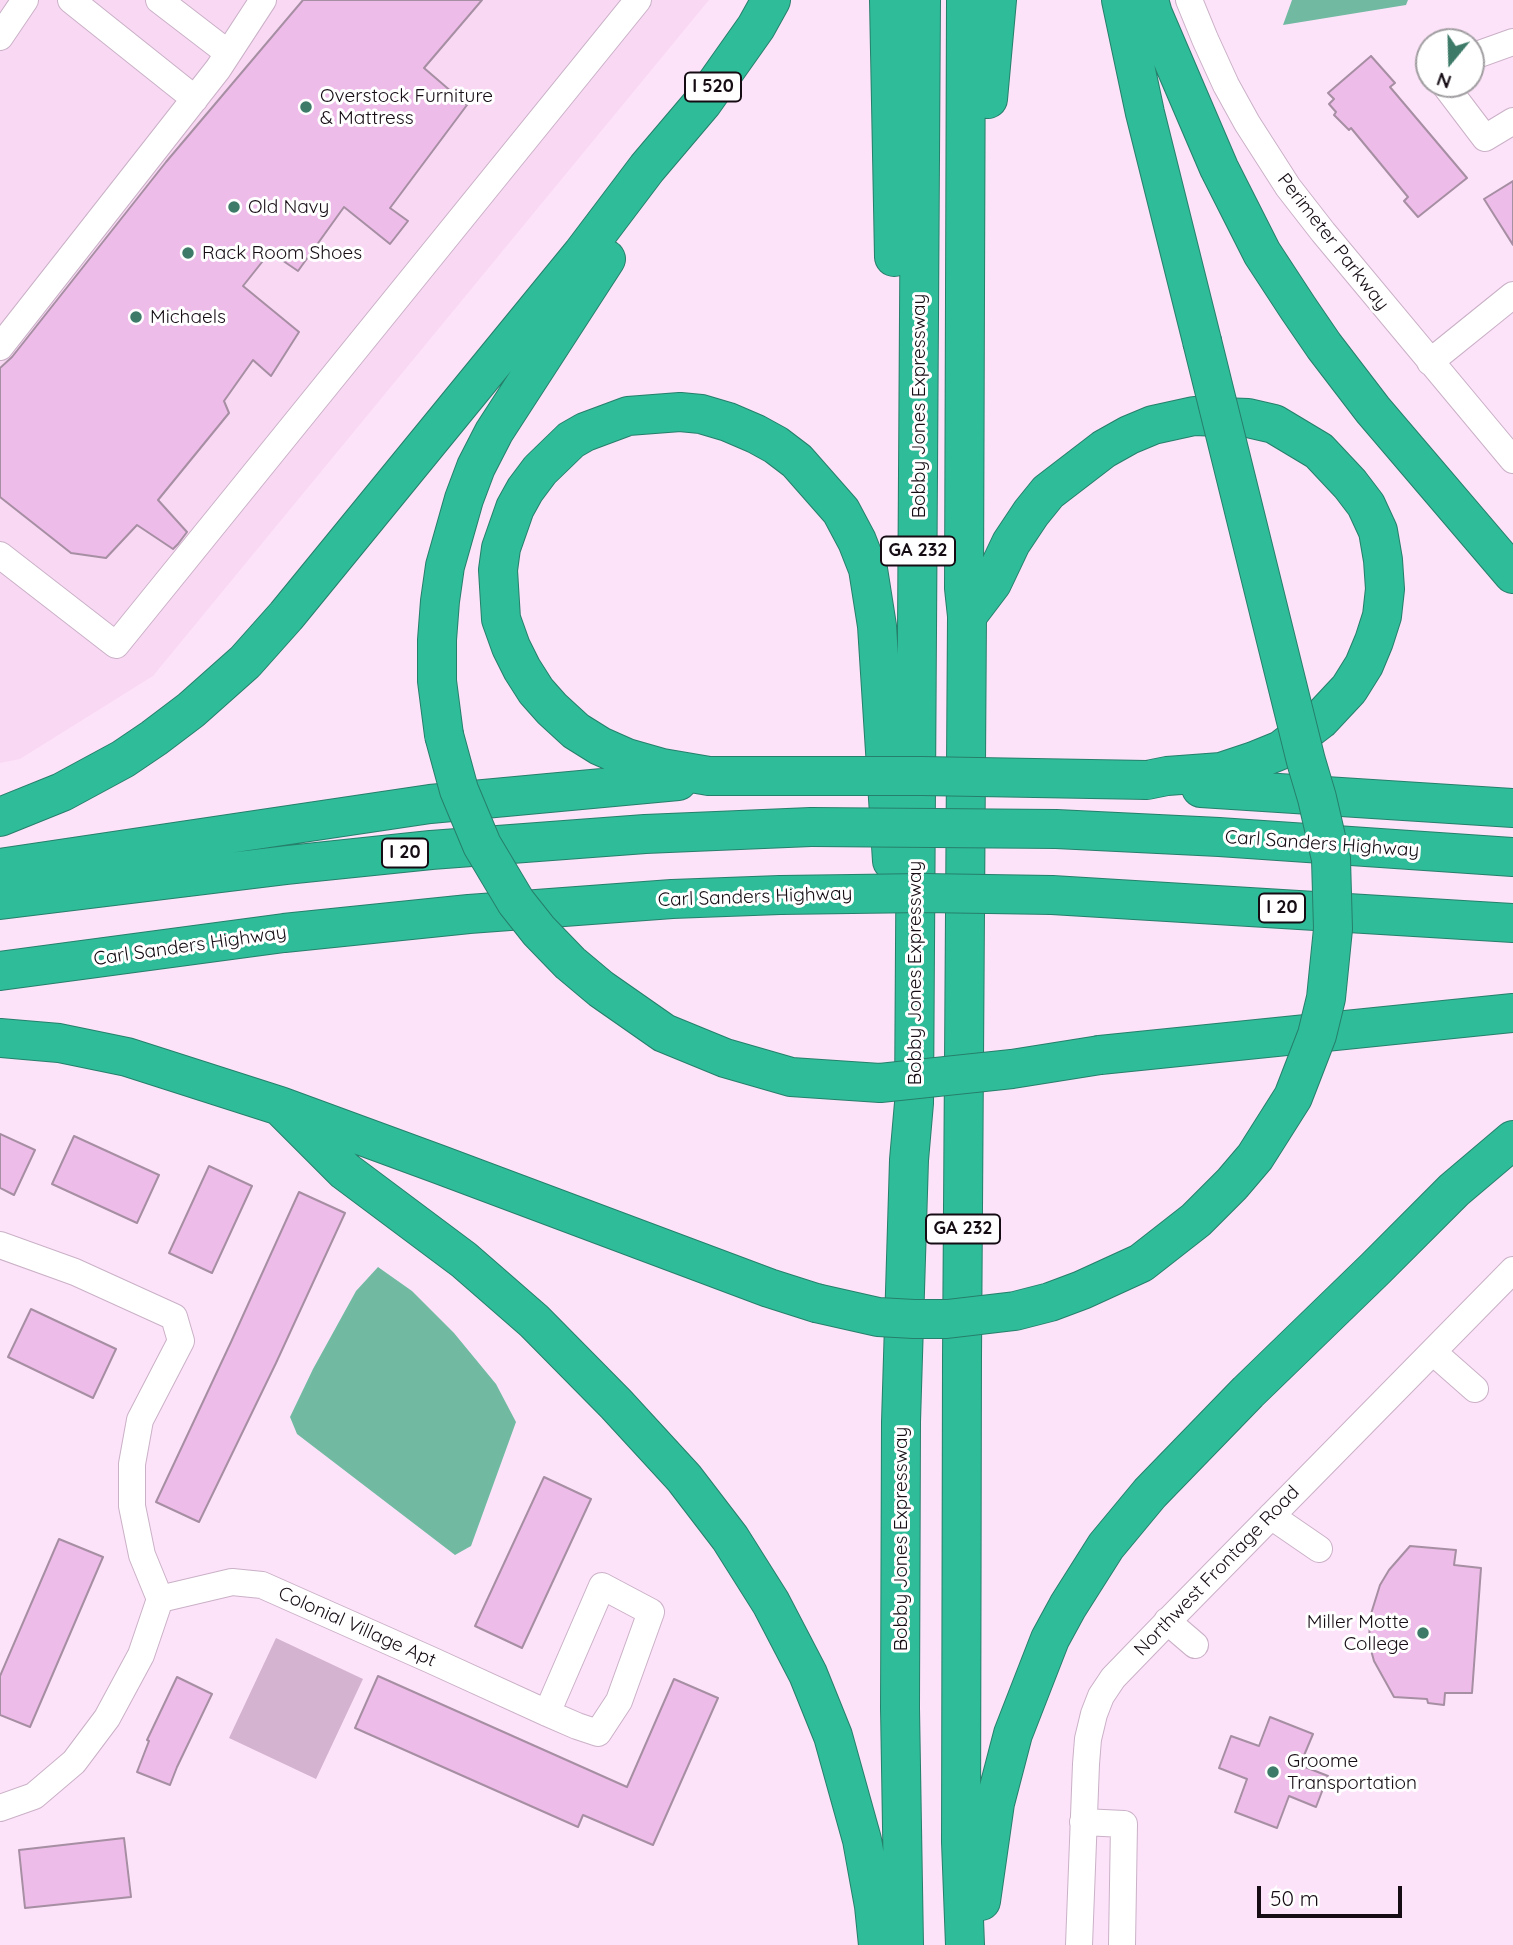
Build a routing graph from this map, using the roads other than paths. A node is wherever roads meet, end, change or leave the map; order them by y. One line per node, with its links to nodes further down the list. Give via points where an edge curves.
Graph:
1 (25, 0): 14 (street)
2 (71, 0): 19 (street)
3 (159, 0): 17 (street)
4 (263, 0): 17 (street)
5 (638, 0): 28 (street, via 116,645)
6 (771, 0): 21 (highway, I 520, via 703,102)
7 (889, 0): 27 (highway, via 897,356)
8 (921, 0): 27 (highway, Bobby Jones Expressway / GA 232)
9 (966, 0): 24 (highway, GA 232)
10 (997, 0): 24 (highway)
11 (1121, 0): 42 (highway, bridge, via 1145,113 1331,859 1333,929 1317,1035 1293,1097 1255,1157 1196,1220 1141,1263 1082,1290 1016,1311 914,1319 878,1317 816,1303)
12 (1149, 0): 29 (highway, via 1219,168 1262,253 1373,410)
13 (1189, 0): 25 (street, Perimeter Parkway, via 1226,85 1269,159)
14 (3, 27)
15 (1513, 42): 16 (street)
16 (1485, 52)
17 (228, 53): 19 (street)
18 (1455, 98): 20 (street, via 1485,138)
19 (195, 99): 23 (street)
20 (1513, 121)
21 (647, 168): 34 (highway, via 573,265 245,662 191,710 123,759 62,792); 40 (highway, bridge, via 608,255 476,467 445,566 439,614 437,681 444,734 459,790 482,845 516,902 570,963 664,1033 725,1058 791,1077 880,1083 1100,1055)
22 (1513, 295): 25 (street)
23 (0, 347)
24 (964, 352): 30 (highway, GA 232)
25 (1430, 362): 26 (street, Perimeter Parkway)
26 (1513, 460)
27 (918, 527): 44 (highway, Bobby Jones Expressway / GA 232, via 914,1103)
28 (0, 555)
29 (1513, 574)
30 (967, 616): 32 (highway, via 1048,492 1129,435 1194,416 1248,418 1274,424 1319,451 1366,505 1378,531 1385,589 1382,616 1364,665 1320,720 1281,750 1221,772); 61 (highway, GA 232, via 961,1828)
31 (709, 775): 32 (highway, bridge); 36 (highway, via 662,784 430,804); 44 (highway, via 627,758 576,731 529,680 501,619 501,548 525,490 571,440 628,416 680,411 701,414 776,445 797,461 841,511 868,569 877,626 896,919 900,1104)
32 (1147, 780): 33 (highway)
33 (1513, 808)
34 (0, 817)
35 (1513, 857): 37 (highway, Carl Sanders Highway / I 20, bridge, via 1056,829 811,827 431,850)
36 (0, 868)
37 (0, 901)
38 (1513, 923): 39 (highway, Carl Sanders Highway / I 20, bridge, via 1052,895 780,895 469,914)
39 (0, 971)
40 (1513, 1013)
41 (0, 1038): 42 (highway, via 127,1057)
42 (280, 1107): 59 (highway, via 345,1171 464,1260 534,1321 684,1478 730,1538 808,1674 833,1736 862,1840)
43 (1513, 1140): 62 (highway, via 1454,1190 1239,1401 1150,1493 1086,1575 1050,1639 1013,1734 995,1803)
44 (908, 1160): 60 (highway, Bobby Jones Expressway / GA 232, via 901,1449)
45 (0, 1245): 51 (street, via 75,1272 174,1317 181,1341 140,1420 132,1464 132,1506 142,1555)
46 (1509, 1281): 47 (street, Northwest Frontage Road)
47 (1433, 1352): 48 (street); 49 (street, Northwest Frontage Road)
48 (1475, 1389)
49 (1271, 1517): 50 (street); 52 (street, Northwest Frontage Road)
50 (1318, 1549)
51 (160, 1599): 54 (street, Colonial Village Apt, via 232,1582 262,1585); 55 (street, via 141,1655 107,1718 74,1762 34,1796)
52 (1167, 1621): 53 (street); 56 (street, Northwest Frontage Road, via 1101,1696 1088,1739)
53 (1195, 1645)
54 (547, 1713): 54 (street, Colonial Village Apt, via 602,1586 651,1612 619,1701 597,1733)
55 (0, 1808)
56 (1083, 1822): 57 (street, Northwest Frontage Road); 58 (street, via 1124,1824)
57 (1080, 1918): 58 (street); 63 (street, Northwest Frontage Road)
58 (1122, 1934)
59 (878, 1945)
60 (904, 1945)
61 (965, 1945)
62 (974, 1945)
63 (1079, 1945)

